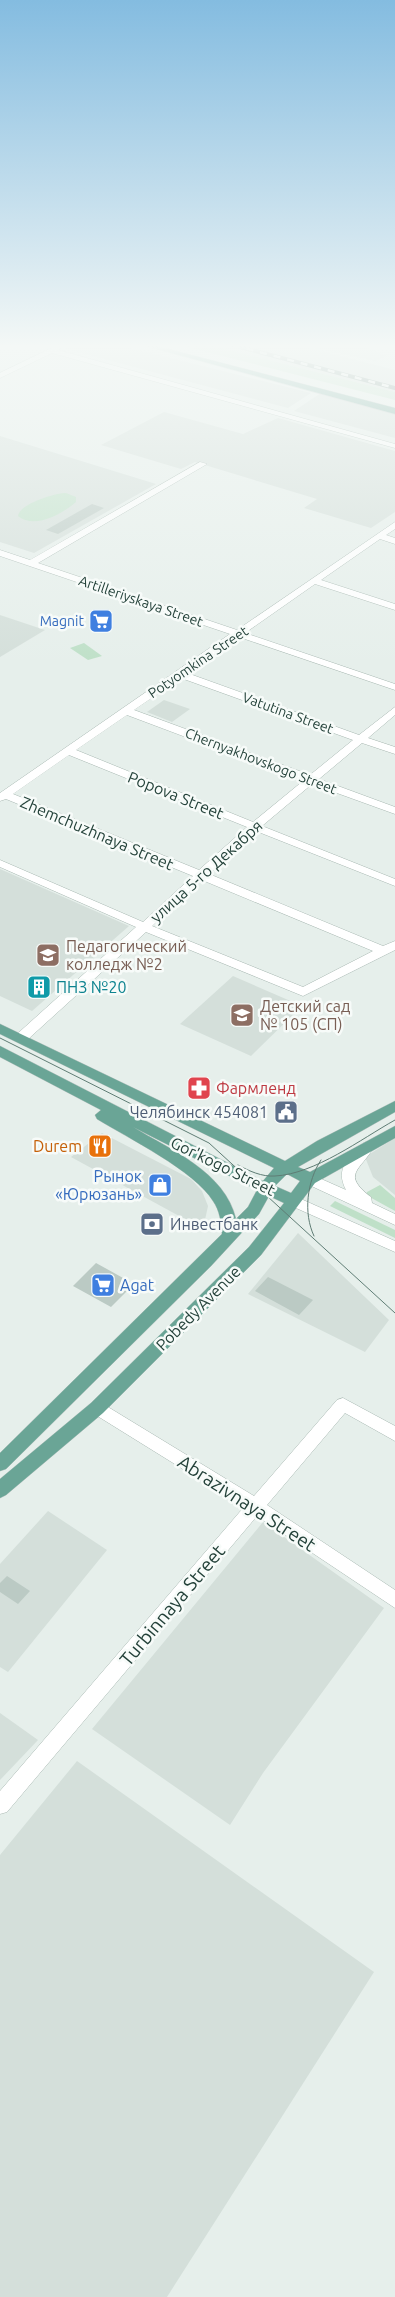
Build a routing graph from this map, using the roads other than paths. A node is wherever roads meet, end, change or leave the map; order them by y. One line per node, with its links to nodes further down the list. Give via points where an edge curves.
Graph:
1 (203, 464): 6 (street)
2 (395, 525): 3 (street, Potyomkina Street)
3 (378, 536): 4 (street); 7 (street, Potyomkina Street)
4 (395, 541)
5 (0, 552): 6 (street, Artilleriyskaya Street)
6 (32, 563): 9 (street, Artilleriyskaya Street)
7 (314, 581): 8 (street); 9 (street, Potyomkina Street)
8 (395, 607)
9 (239, 634): 10 (street, Potyomkina Street); 11 (street, Artilleriyskaya Street)
10 (180, 674): 13 (street, Potyomkina Street); 14 (street, Vatutina Street)
11 (395, 687)
12 (395, 710): 14 (street, улица 5-го Декабря)
13 (127, 711): 15 (street, Potyomkina Street); 17 (street, Chernyakhovskogo Street)
14 (361, 739): 16 (street, Vatutina Street); 17 (street, улица 5-го Декабря)
15 (68, 751): 18 (street, Potyomkina Street); 20 (street, Popova Street)
16 (395, 751)
17 (310, 780): 19 (street, Chernyakhovskogo Street); 20 (street, улица 5-го Декабря)
18 (2, 796): 22 (street, Zhemchuzhnaya Street)
19 (395, 811)
20 (254, 827): 22 (street, улица 5-го Декабря); 23 (street, Popova Street)
21 (0, 863): 24 (street)
22 (200, 875): 24 (street, улица 5-го Декабря); 25 (street, Zhemchuzhnaya Street)
23 (395, 883)
24 (145, 926): 25 (street, via 303,992); 27 (street, улица 5-го Декабря)
25 (389, 948)
26 (0, 1028): 27 (main road, Gor'kogo Street)
27 (21, 1038): 33 (main road, Gor'kogo Street)
28 (0, 1051): 29 (main road, Gor'kogo Street)
29 (56, 1080): 35 (main road, Gor'kogo Street); 39 (main road, via 76,1098 198,1174 225,1207 230,1220)
30 (395, 1106): 33 (main road, Pobedy Avenue)
31 (395, 1131): 32 (main road, Pobedy Avenue)
32 (368, 1146): 34 (main road, Pobedy Avenue); 37 (street, Gor'kogo Street, via 349,1168 347,1179 353,1191)
33 (284, 1168): 34 (main road, Gor'kogo Street); 35 (main road, Pobedy Avenue)
34 (310, 1179): 36 (main road, Pobedy Avenue); 37 (street, Gor'kogo Street)
35 (266, 1188): 36 (main road, Gor'kogo Street); 39 (main road, Pobedy Avenue, via 254,1210)
36 (292, 1200): 40 (street, Gor'kogo Street); 41 (main road, Pobedy Avenue, via 276,1227 255,1251)
37 (380, 1212): 38 (street, Gor'kogo Street)
38 (395, 1220)
39 (230, 1236): 43 (main road, Pobedy Avenue)
40 (395, 1247)
41 (97, 1408): 44 (main road, Pobedy Avenue); 45 (street, Abrazivnaya Street)
42 (395, 1434): 45 (street, Turbinnaya Street, via 343,1404)
43 (0, 1464)
44 (0, 1490)
45 (256, 1506): 46 (street, Abrazivnaya Street); 47 (street, Turbinnaya Street)
46 (395, 1600)
47 (0, 1805)

